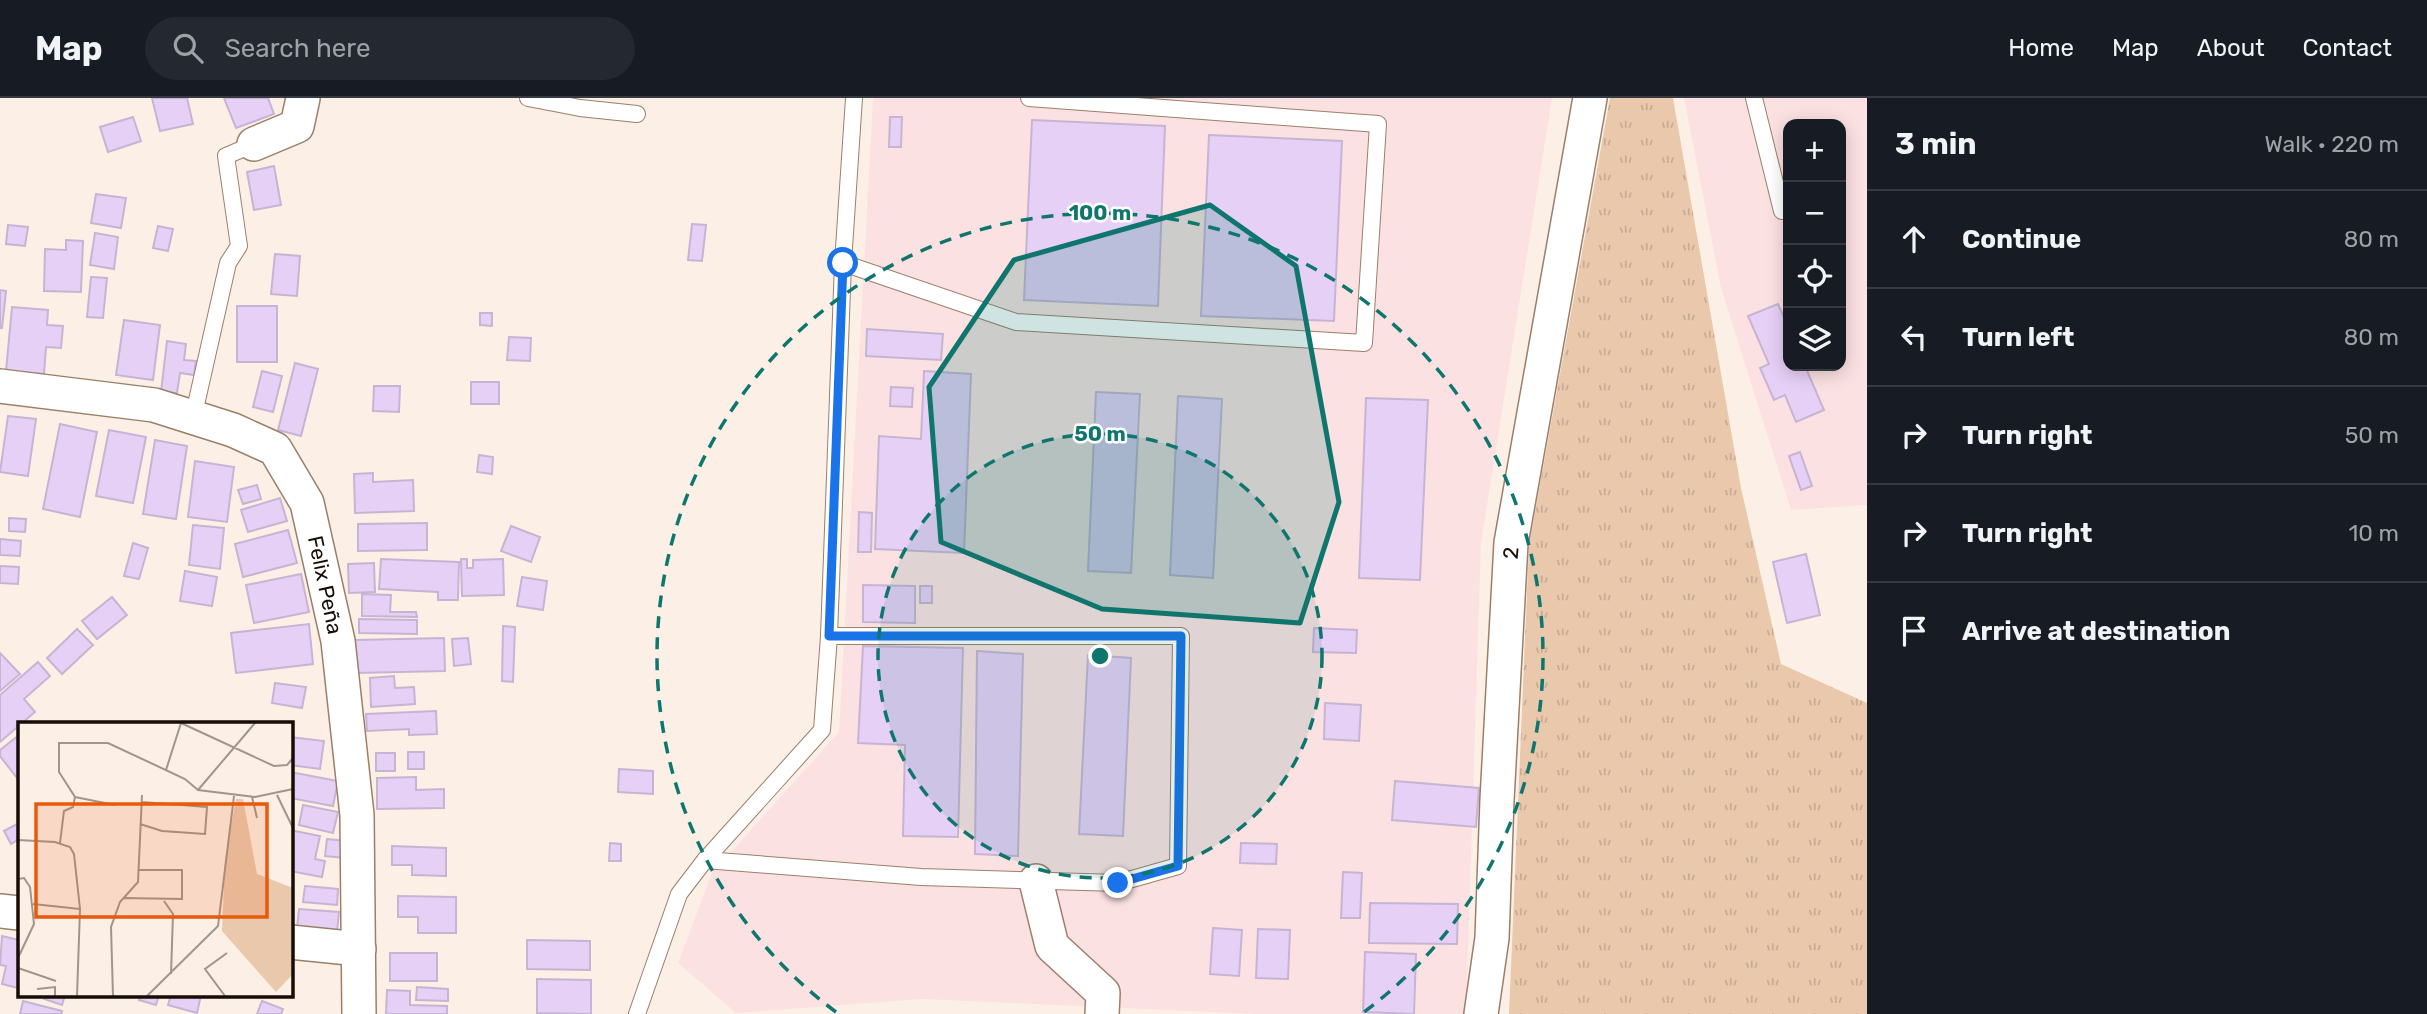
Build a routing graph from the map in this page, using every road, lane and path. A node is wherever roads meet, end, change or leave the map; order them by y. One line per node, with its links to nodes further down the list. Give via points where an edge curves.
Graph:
1 (303, 98): 8 (street, via 297,125)
2 (528, 98): 7 (lane)
3 (854, 98): 10 (lane)
4 (1029, 98): 10 (lane, via 1378,124 1364,343 1016,322)
5 (1590, 98): 23 (street, 2, via 1511,543 1492,938)
6 (1754, 98): 9 (lane)
7 (637, 114)
8 (254, 144): 12 (lane, via 226,156 239,246 228,263)
9 (1782, 211)
10 (843, 263): 13 (lane)
11 (0, 386): 12 (street, Felix Peña, via 154,405)
12 (193, 418): 19 (street, Felix Peña, via 275,449 307,503 338,641 357,815)
13 (829, 636): 14 (lane, via 822,730); 15 (lane, via 1181,636 1178,866 1118,883)
14 (705, 860): 15 (lane); 21 (lane, via 679,894)
15 (1036, 881): 22 (street, via 1052,946 1103,993)
16 (0, 911): 17 (street)
17 (18, 913)
18 (292, 942): 19 (street)
19 (359, 949): 20 (street, Felix Peña)
20 (359, 1014)
21 (637, 1014)
22 (1102, 1014)
23 (1481, 1014)

